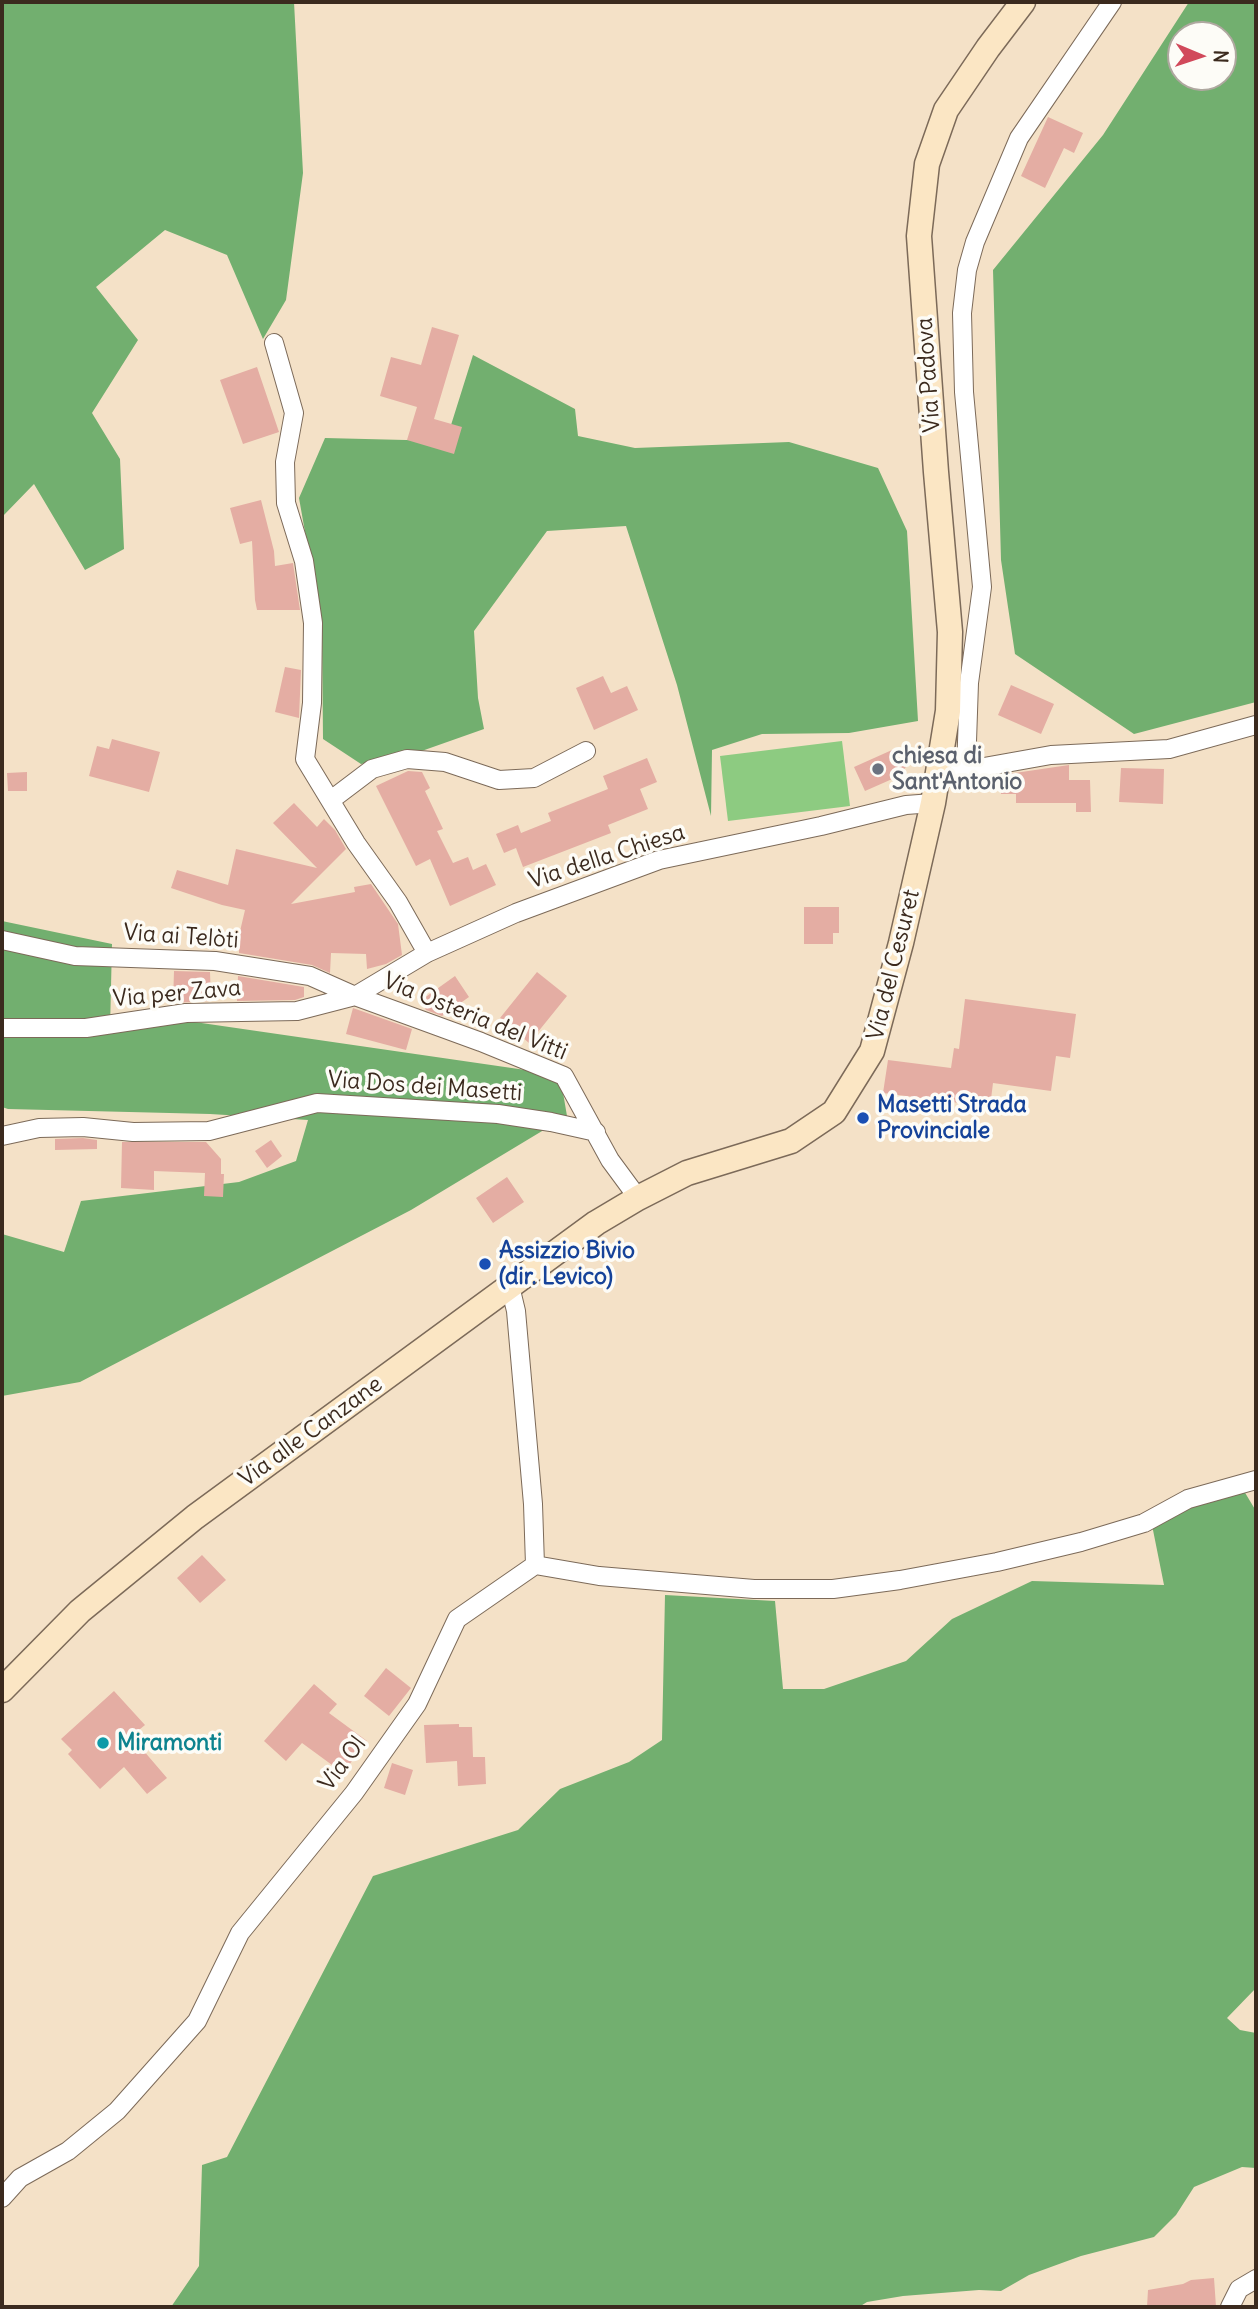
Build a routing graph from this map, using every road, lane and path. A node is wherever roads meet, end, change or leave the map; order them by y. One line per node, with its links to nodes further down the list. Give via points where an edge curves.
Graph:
1 (1023, 2): 7 (main road, Via Padova, via 946,110 927,164 919,236 950,632 948,712)
2 (1112, 2): 6 (street, via 1019,138 967,270 962,313 964,392 982,587 969,683)
3 (274, 343): 8 (street, via 294,413 285,462 286,503 304,561 313,623 306,759)
4 (1256, 725): 6 (street, via 1169,749 1051,755)
5 (586, 751): 8 (street, via 534,778 499,780 445,762 407,759 372,769)
6 (966, 771): 7 (street)
7 (939, 775): 9 (main road, Via Padova)
8 (331, 800): 11 (street)
9 (933, 803): 11 (street, Via della Chiesa, via 906,805 659,860 516,913); 16 (main road, Via del Cesuret, via 872,1051 834,1112 791,1140 687,1173)
10 (2, 940): 12 (street, Via ai Telòti, via 75,956 215,961 310,976)
11 (427, 953): 12 (street, Via della Chiesa)
12 (355, 996): 13 (street, Via per Zava, via 297,1011 186,1013 86,1028); 14 (street, Via Osteria del Vitti, via 564,1076)
13 (2, 1028)
14 (596, 1132): 15 (street, Via Dos dei Masetti, via 499,1114 317,1103 209,1131 72,1127); 16 (street, Via Osteria del Vitti)
15 (2, 1136)
16 (638, 1198): 17 (main road, Via alle Canzane)
17 (510, 1286): 19 (street); 20 (main road, Via alle Canzane, via 195,1517 80,1611)
18 (1256, 1480): 19 (street, via 1188,1499 1144,1523 1081,1542 860,1585 754,1590 599,1576)
19 (535, 1564): 21 (street, Via Ol, via 457,1619 417,1704 354,1793 240,1933 197,2021 117,2111 68,2151 20,2178)
20 (2, 1690)
21 (2, 2198)
22 (1256, 2279): 23 (street, via 1239,2289)
23 (1230, 2307)

